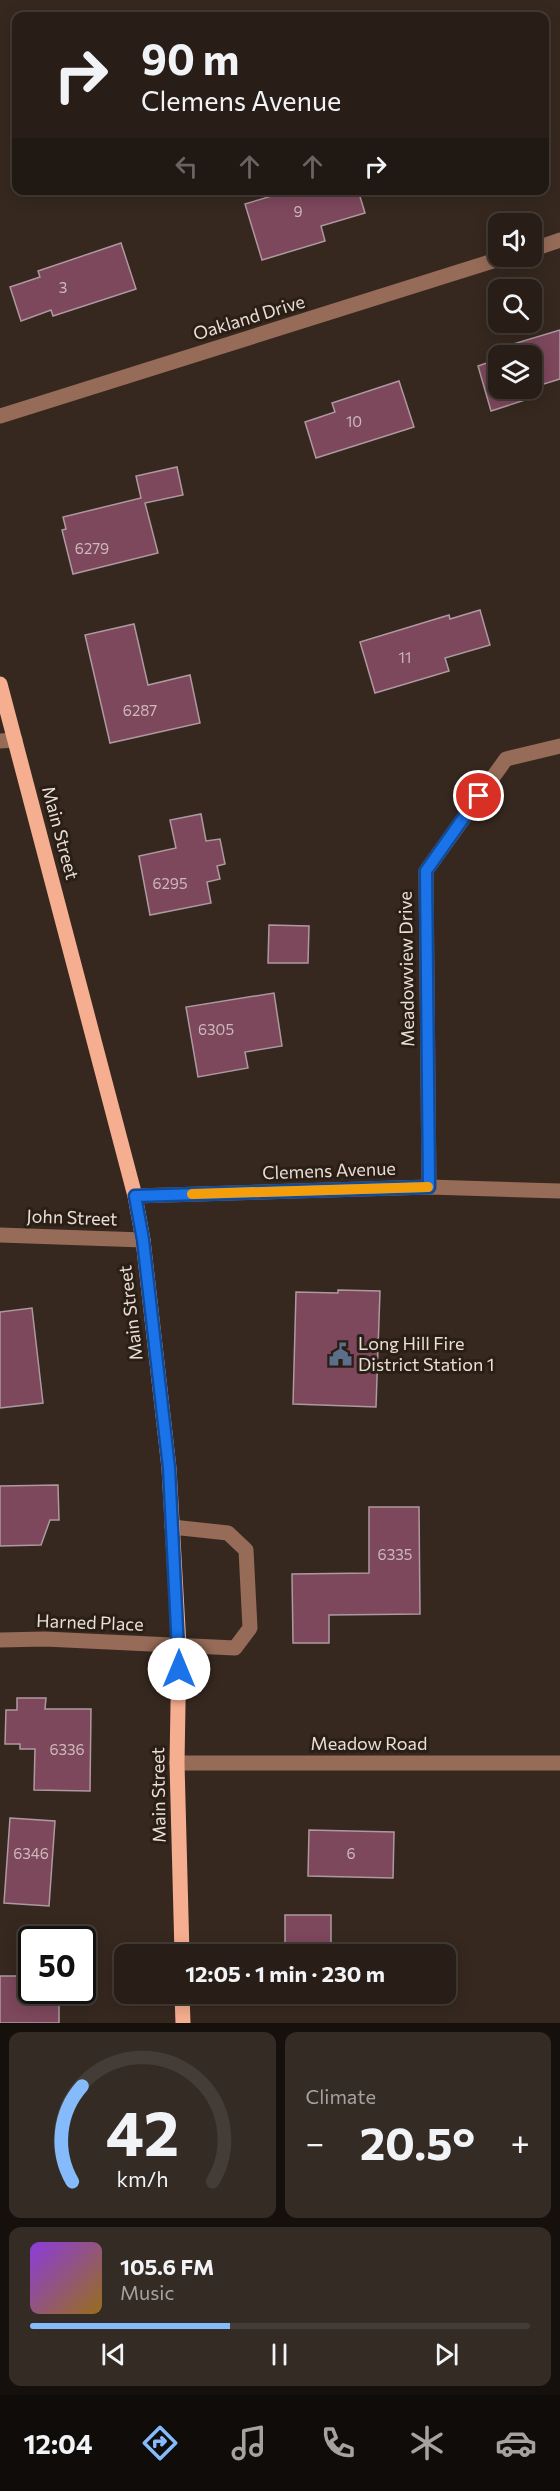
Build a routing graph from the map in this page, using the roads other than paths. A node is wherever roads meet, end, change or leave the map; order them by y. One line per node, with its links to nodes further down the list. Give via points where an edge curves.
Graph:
1 (560, 240): 2 (street)
2 (542, 246)
3 (488, 263): 4 (street, Oakland Drive)
4 (0, 416)
5 (0, 684): 6 (main road, Main Street)
6 (7, 740): 10 (main road, Main Street)
7 (560, 746): 8 (street, Meadowview Drive, via 506,759 426,871)
8 (429, 1187): 9 (street, Clemens Avenue); 10 (street, Clemens Avenue)
9 (560, 1191)
10 (135, 1196): 12 (main road, Main Street)
11 (0, 1235): 12 (street, John Street)
12 (143, 1240): 13 (main road, Main Street)
13 (172, 1527): 15 (main road, Main Street); 15 (street, Harned Place, via 228,1533 246,1550 250,1628 235,1648)
14 (0, 1640): 15 (street, Harned Place)
15 (179, 1646): 16 (main road, Main Street)
16 (177, 1763): 17 (street, Meadow Road); 18 (main road, Main Street)
17 (560, 1763)
18 (182, 1944)
19 (182, 2004): 20 (main road)
20 (183, 2023)

